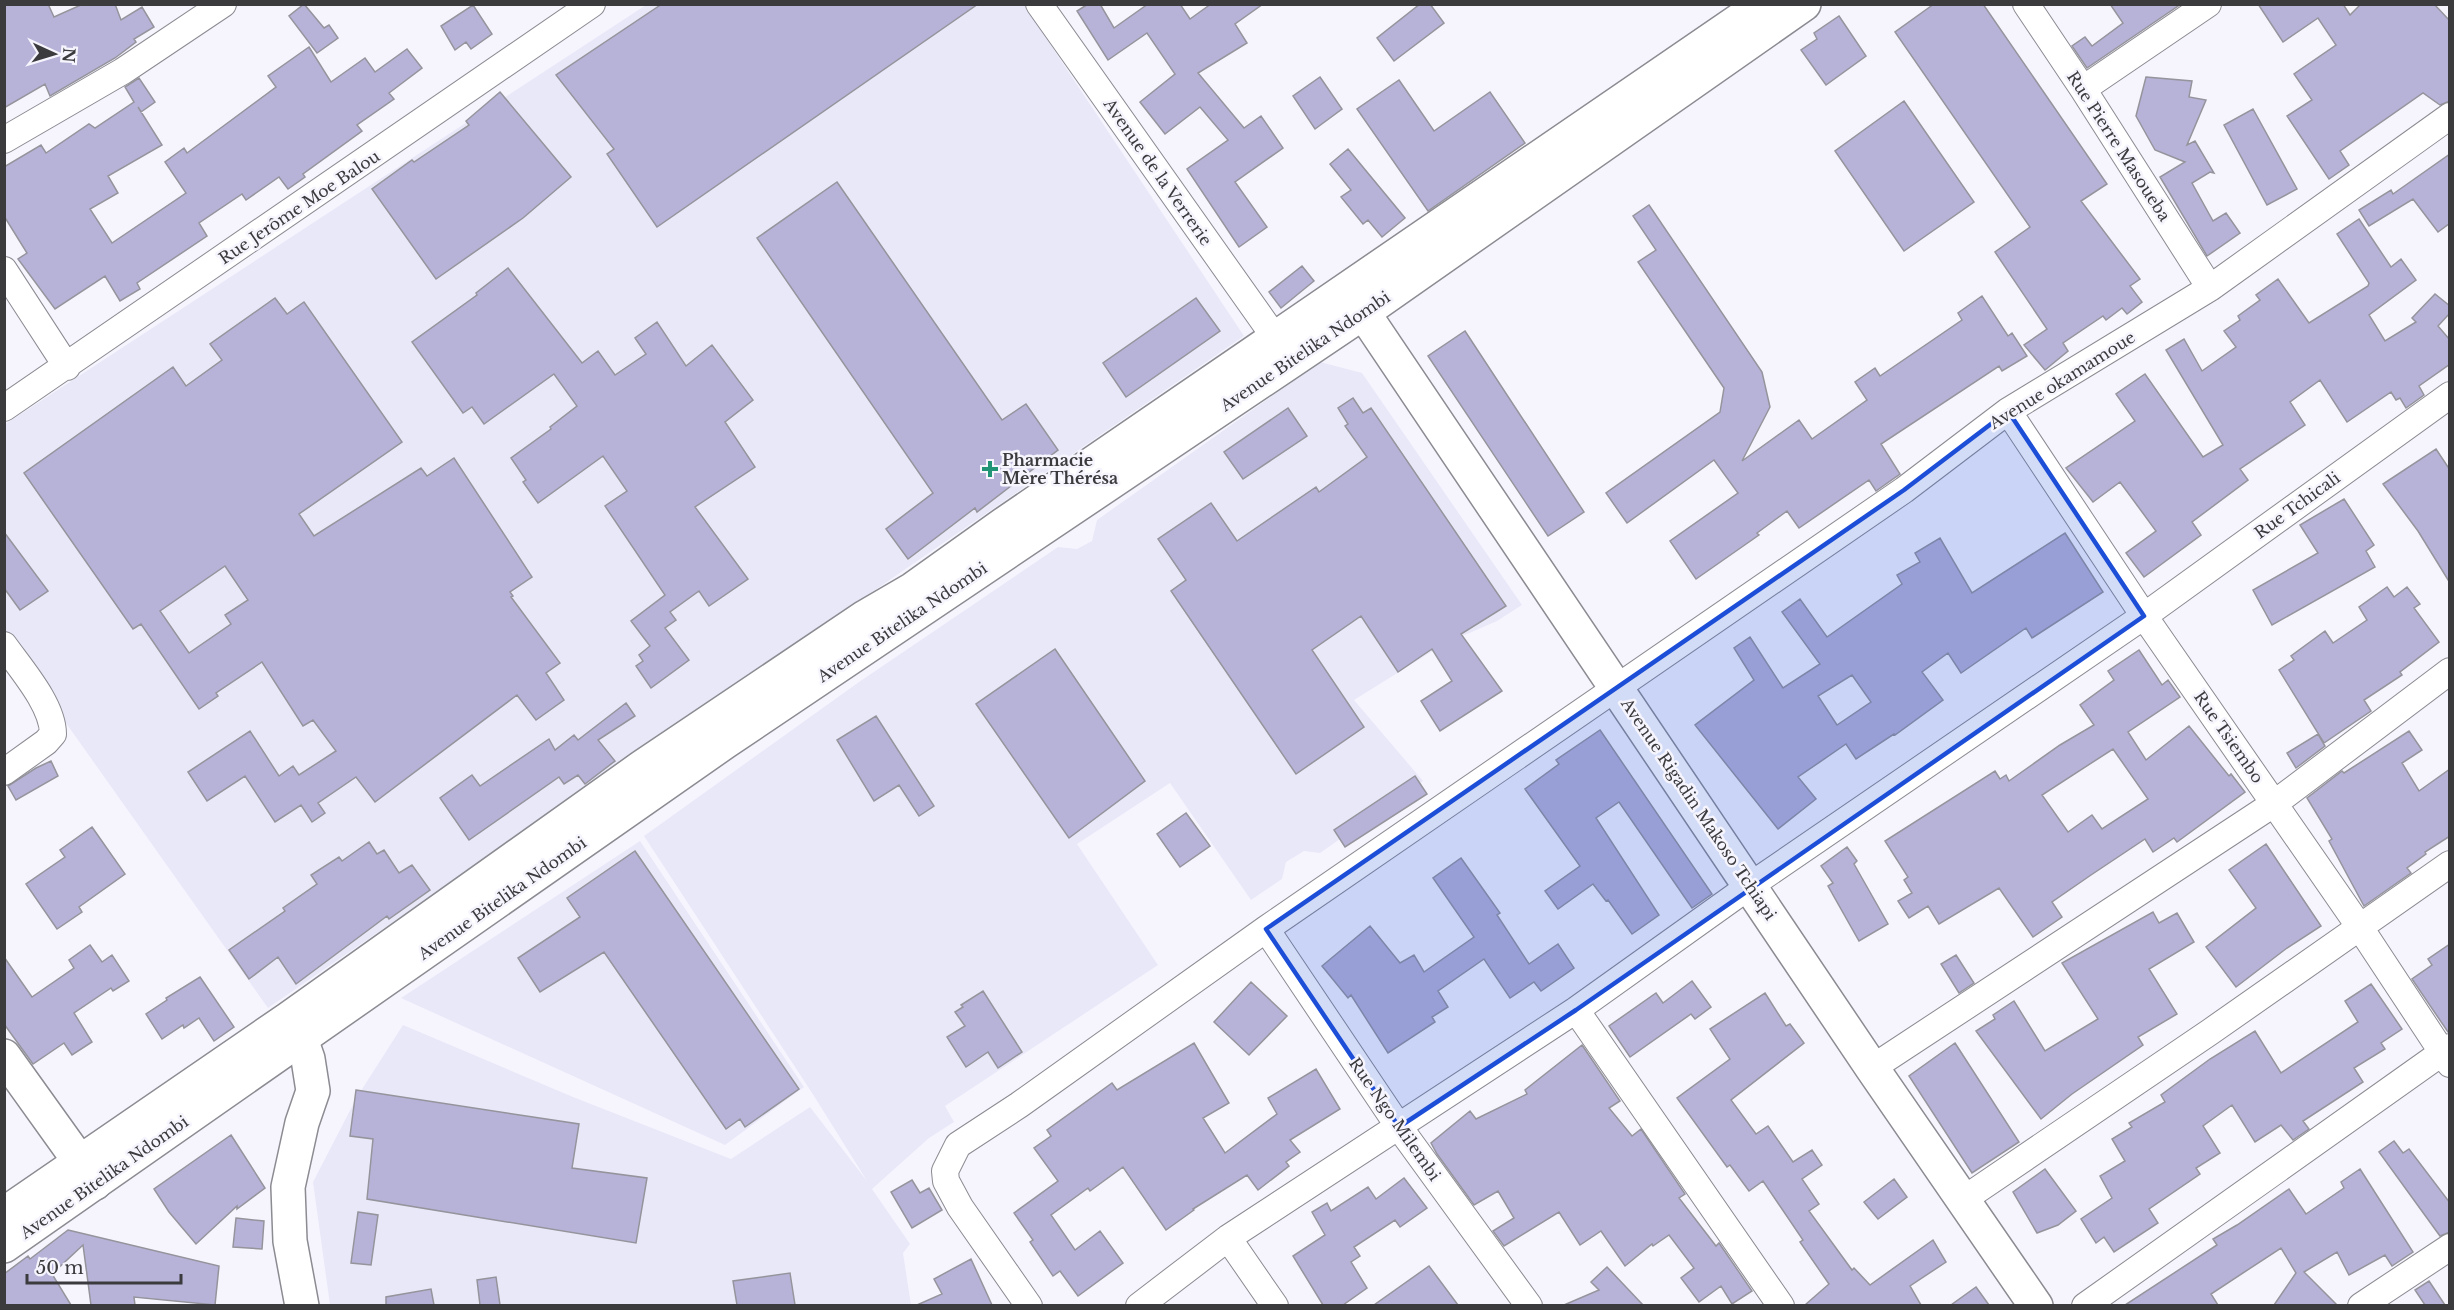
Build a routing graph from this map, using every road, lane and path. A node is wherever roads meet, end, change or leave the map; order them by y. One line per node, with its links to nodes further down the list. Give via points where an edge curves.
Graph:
1 (223, 4): 10 (street, via 123,71)
2 (592, 4): 15 (street, Rue Jerôme Moe Balou)
3 (1039, 4): 14 (street, Avenue de la Verrerie)
4 (1763, 4): 13 (main road, Avenue Bitelika Ndombi)
5 (1804, 4): 13 (main road, Avenue Bitelika Ndombi)
6 (2026, 4): 8 (street, Rue Pierre Masoueba)
7 (2208, 4): 8 (street)
8 (2083, 89): 12 (street, Rue Pierre Masoueba)
9 (2450, 116): 12 (street, Avenue okamamoue)
10 (4, 140)
11 (4, 270): 15 (street)
12 (2210, 288): 18 (street, Avenue okamamoue)
13 (1356, 301): 14 (main road, Avenue Bitelika Ndombi); 22 (main road, Avenue Rigadin Makoso Tchiapi); 30 (main road, Avenue Bitelika Ndombi)
14 (1276, 339): 35 (main road, Avenue Bitelika Ndombi, via 913,589 642,767 288,1019)
15 (67, 367): 17 (street, Rue Jerôme Moe Balou)
16 (2450, 395): 19 (street, Rue Tchicali)
17 (4, 408)
18 (2008, 411): 19 (street, Rue Tsiembo); 22 (street, Avenue okamamoue, via 1904,490)
19 (2144, 616): 24 (street, Rue Tsiembo); 26 (street, Rue Tchicali)
20 (4, 645): 23 (street, via 53,723 53,734)
21 (2450, 671): 24 (street)
22 (1618, 687): 26 (main road, Avenue Rigadin Makoso Tchiapi); 28 (street, Avenue okamamoue)
23 (4, 772)
24 (2274, 803): 27 (street, Rue Tsiembo); 33 (street)
25 (2450, 864): 27 (street)
26 (1751, 885): 29 (street, Rue Tchicali); 33 (main road, Avenue Rigadin Makoso Tchiapi)
27 (2359, 926): 31 (street, Rue Tsiembo); 36 (street)
28 (1266, 929): 34 (street, Rue Ngo Milembi); 42 (street, Avenue okamamoue, via 1019,1106 958,1145 948,1160 946,1181 960,1207)
29 (1576, 1010): 34 (street, Rue Tchicali); 46 (street)
30 (302, 1039): 35 (main road, Avenue Bitelika Ndombi); 41 (main road, via 313,1091 288,1187 290,1241)
31 (2447, 1055): 48 (street)
32 (4, 1056): 35 (main road)
33 (1872, 1068): 36 (main road, Avenue Rigadin Makoso Tchiapi)
34 (1399, 1127): 38 (street, Rue Tchicali); 45 (street, Rue Ngo Milembi)
35 (87, 1173): 37 (main road, Avenue Bitelika Ndombi); 39 (main road, Avenue Bitelika Ndombi)
36 (1964, 1199): 47 (main road, Avenue Rigadin Makoso Tchiapi)
37 (4, 1214)
38 (1228, 1238): 43 (street, Rue Tchicali); 44 (street)
39 (4, 1246)
40 (2450, 1247): 49 (street)
41 (302, 1305)
42 (1029, 1305)
43 (1139, 1305)
44 (1275, 1305)
45 (1529, 1305)
46 (1781, 1305)
47 (2036, 1305)
48 (2085, 1305)
49 (2361, 1305)

